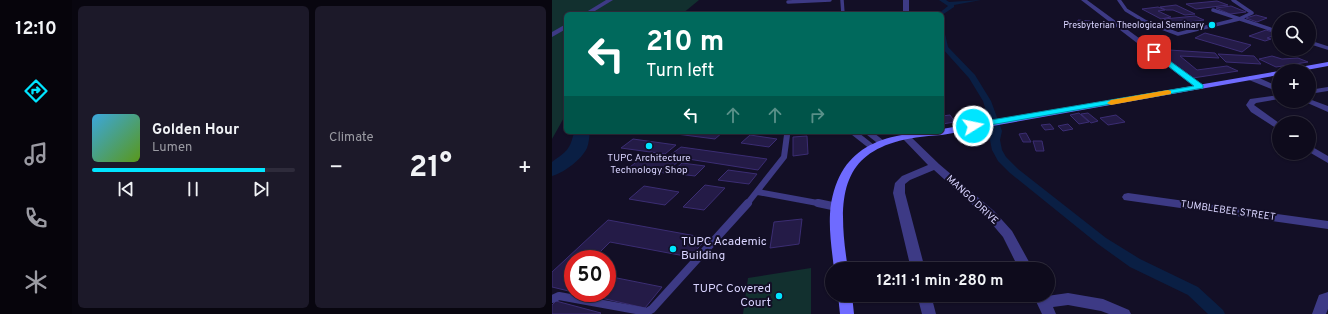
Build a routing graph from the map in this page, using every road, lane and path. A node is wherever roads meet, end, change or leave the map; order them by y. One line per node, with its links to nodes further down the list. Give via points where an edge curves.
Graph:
1 (610, 0): 10 (street)
2 (830, 0): 8 (lane)
3 (842, 0): 11 (lane)
4 (906, 0): 12 (street)
5 (1084, 0): 23 (street)
6 (1119, 0): 13 (lane, via 1126,10 1175,34)
7 (1233, 0): 13 (lane, via 1252,11 1251,14)
8 (788, 2)
9 (1213, 10): 13 (lane)
10 (589, 12)
11 (843, 12)
12 (906, 12)
13 (1239, 19): 15 (lane)
14 (564, 27): 16 (street)
15 (1272, 30)
16 (552, 35)
17 (1316, 44): 18 (lane)
18 (1328, 48)
19 (1328, 64): 20 (main road)
20 (1316, 66)
21 (1272, 74): 22 (main road)
22 (1252, 78): 23 (main road); 24 (street)
23 (1200, 87): 31 (main road)
24 (1272, 87)
25 (1328, 89): 26 (street)
26 (1316, 91)
27 (1272, 98): 30 (street, via 1253,101 1250,105)
28 (1316, 104): 29 (street)
29 (1328, 109)
30 (1272, 122)
31 (944, 131)
32 (857, 134): 37 (lane)
33 (869, 134): 37 (lane)
34 (930, 134): 36 (main road)
35 (787, 135): 41 (lane, via 784,157)
36 (907, 138): 37 (main road); 40 (street, MANGO DRIVE)
37 (877, 145): 43 (main road, via 853,162 842,184)
38 (1316, 152): 39 (street)
39 (1328, 160)
40 (935, 166): 46 (street, via 900,183 899,193); 47 (street, MANGO DRIVE, via 1008,234)
41 (758, 192): 43 (lane); 49 (lane, via 647,312 558,296)
42 (1128, 197): 44 (street, TUMBLEBEE STREET)
43 (837, 207): 45 (main road, via 836,225)
44 (1328, 224)
45 (840, 262)
46 (916, 262)
47 (1022, 262)
48 (1328, 298): 56 (street, via 1324,299)
49 (552, 299)
50 (845, 302): 53 (main road)
51 (925, 302): 54 (street)
52 (1044, 304): 55 (street, via 1068,299 1103,305)
53 (847, 314)
54 (928, 314)
55 (1124, 314)
56 (1319, 314)

